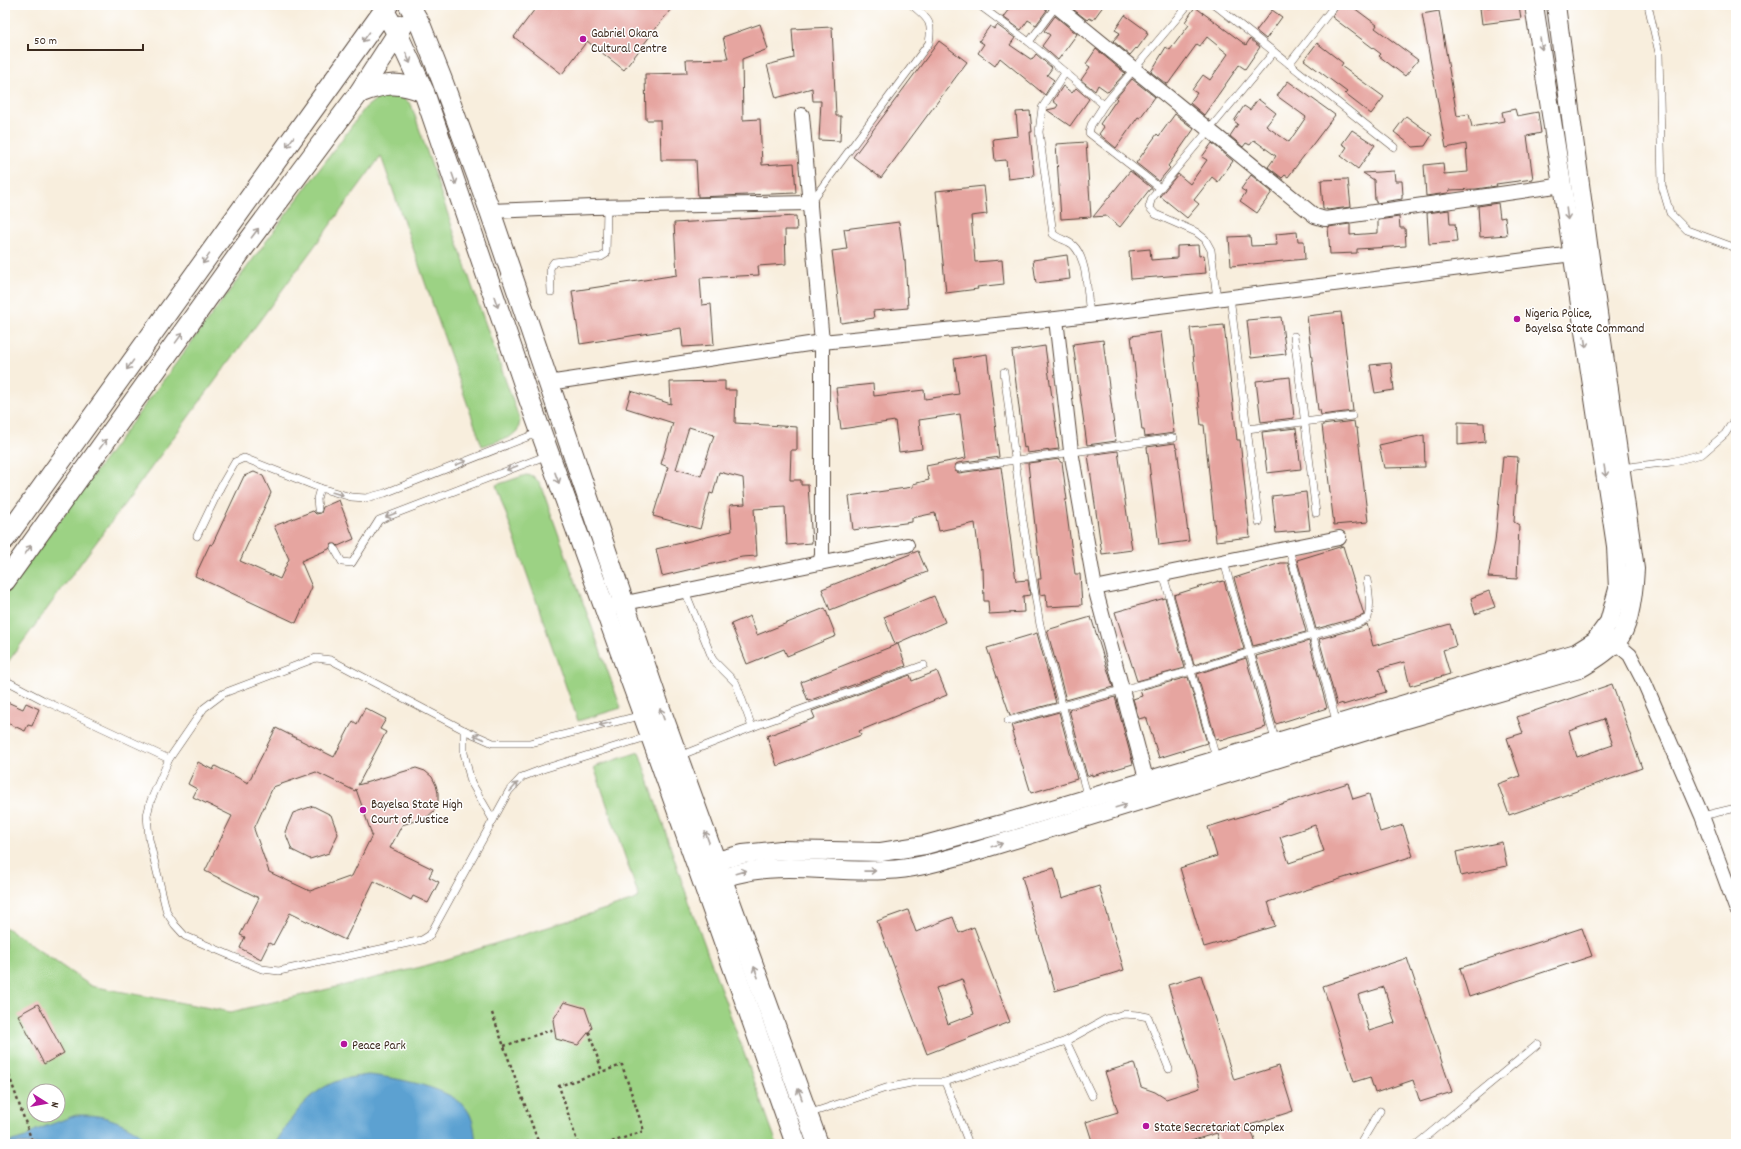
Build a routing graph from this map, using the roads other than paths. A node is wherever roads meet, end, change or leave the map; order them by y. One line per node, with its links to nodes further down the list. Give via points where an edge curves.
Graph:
1 (912, 5): 26 (lane, via 926,17 932,29 929,43)
2 (980, 5): 13 (lane)
3 (1056, 5): 13 (lane); 16 (street)
4 (1188, 5): 16 (lane)
5 (1215, 5): 14 (lane)
6 (1335, 5): 15 (lane)
7 (1534, 5): 24 (street, one-way to 24)
8 (1556, 5): 30 (street)
9 (1648, 5): 29 (lane, via 1659,54 1662,186 1670,213 1687,230)
10 (385, 7): 12 (main road); 56 (main road, one-way to 56)
11 (412, 7): 12 (main road); 28 (main road)
12 (397, 33): 18 (main road, one-way to 18); 19 (main road)
13 (1029, 42): 17 (lane)
14 (1274, 52): 15 (lane); 22 (lane)
15 (1289, 64): 23 (lane)
16 (1134, 69): 20 (lane); 22 (street)
17 (1065, 73): 20 (lane); 33 (lane, via 1042,108 1039,132 1054,234 1078,250 1082,260)
18 (424, 92): 19 (main road, via 395,83 378,86); 43 (main road, one-way to 43)
19 (359, 94): 64 (main road, one-way to 19, via 242,250)
20 (1104, 105): 25 (lane, via 1090,125 1090,133)
21 (802, 116): 26 (street)
22 (1209, 130): 24 (street, via 1308,210 1325,219); 25 (lane)
23 (1394, 147)
24 (1563, 185): 30 (street, one-way to 30)
25 (1160, 188): 32 (lane, via 1149,207 1155,214 1196,232 1205,239 1211,250)
26 (810, 203): 27 (street); 36 (street)
27 (607, 207): 28 (street); 31 (lane, via 606,254 601,258 554,262 550,268)
28 (490, 211): 38 (main road)
29 (1736, 248)
30 (1580, 253): 32 (street); 49 (street); 69 (street, one-way to 69, via 1616,546 1618,589 1610,622)
31 (551, 292)
32 (1223, 298): 33 (street); 42 (lane)
33 (1090, 315): 34 (street)
34 (1056, 319): 36 (street); 45 (street)
35 (1294, 336): 41 (lane)
36 (822, 342): 38 (street); 61 (street)
37 (1004, 372): 47 (lane)
38 (548, 383): 67 (main road)
39 (1352, 416): 41 (lane)
40 (1736, 417): 49 (lane, via 1725,434 1702,454 1671,462)
41 (1304, 422): 42 (lane); 52 (lane)
42 (1247, 429): 53 (lane)
43 (541, 432): 46 (main road); 50 (lane, one-way to 43, via 351,497 366,498)
44 (1174, 438): 45 (lane)
45 (1071, 451): 47 (lane); 65 (street)
46 (549, 454): 58 (lane, one-way to 58, via 380,520 352,563 342,562); 68 (main road, one-way to 68)
47 (1015, 460): 48 (lane); 77 (lane, via 1040,625)
48 (959, 468)
49 (1620, 468): 71 (street, via 1635,569 1634,590 1628,616)
50 (320, 488): 51 (lane); 54 (lane, via 244,458 235,462)
51 (318, 509)
52 (1316, 513)
53 (1259, 522)
54 (197, 536)
55 (1339, 538): 59 (street)
56 (5, 539)
57 (907, 545): 61 (street)
58 (334, 548)
59 (1289, 549): 60 (street); 70 (lane)
60 (1224, 562): 62 (street); 72 (lane)
61 (820, 563): 66 (street)
62 (1163, 574): 65 (street); 74 (lane)
63 (1367, 580): 70 (lane, via 1370,602 1368,618)
64 (5, 581)
65 (1095, 588): 76 (street)
66 (685, 591): 67 (street); 81 (lane, via 713,660 736,683)
67 (624, 603): 68 (street); 85 (main road, one-way to 67)
68 (605, 608): 78 (main road)
69 (1602, 631): 71 (street); 80 (street, via 1595,641 1576,653)
70 (1313, 635): 72 (lane); 80 (lane)
71 (1616, 642): 88 (street, via 1604,654 1580,669 1383,726); 91 (street, via 1630,656 1645,684)
72 (1250, 652): 74 (lane); 84 (lane)
73 (924, 665): 81 (lane)
74 (1191, 671): 76 (lane); 87 (lane)
75 (5, 680): 86 (lane)
76 (1122, 689): 77 (lane); 88 (street)
77 (1062, 706): 79 (lane); 89 (lane)
78 (643, 715): 82 (lane, one-way to 82, via 530,744 493,743); 83 (main road)
79 (1008, 722)
80 (1337, 724): 84 (street)
81 (752, 727): 85 (lane)
82 (464, 730): 86 (lane, via 331,660 316,658 224,693 204,708); 92 (lane, via 464,753 471,782)
83 (651, 736): 92 (lane, one-way to 83, via 509,791 522,777); 93 (main road)
84 (1276, 743): 87 (street)
85 (678, 757): 93 (main road, one-way to 85)
86 (169, 759): 92 (lane, via 147,815 149,839 167,913 185,936 262,969 279,971 422,940 430,935)
87 (1217, 760): 88 (street)
88 (1149, 789): 89 (street); 93 (street, one-way to 88, via 779,867 848,871 918,867 972,852)
89 (1088, 799): 93 (street, via 925,845 881,852 782,850 743,854)
90 (1736, 808): 91 (lane)
91 (1702, 816): 94 (street)
92 (494, 820)
93 (710, 873): 101 (main road, one-way to 93); 102 (main road)
94 (1736, 908)
95 (1066, 1041): 97 (lane, via 1106,1019 1124,1014 1148,1017); 98 (lane); 99 (lane)
96 (1538, 1044): 106 (lane)
97 (1169, 1069)
98 (945, 1082): 101 (lane, via 916,1082 886,1088); 104 (lane)
99 (1092, 1096)
100 (1380, 1111): 105 (lane)
101 (808, 1114): 103 (main road)
102 (796, 1144)
103 (818, 1144)
104 (969, 1144)
105 (1360, 1144)
106 (1417, 1144)

